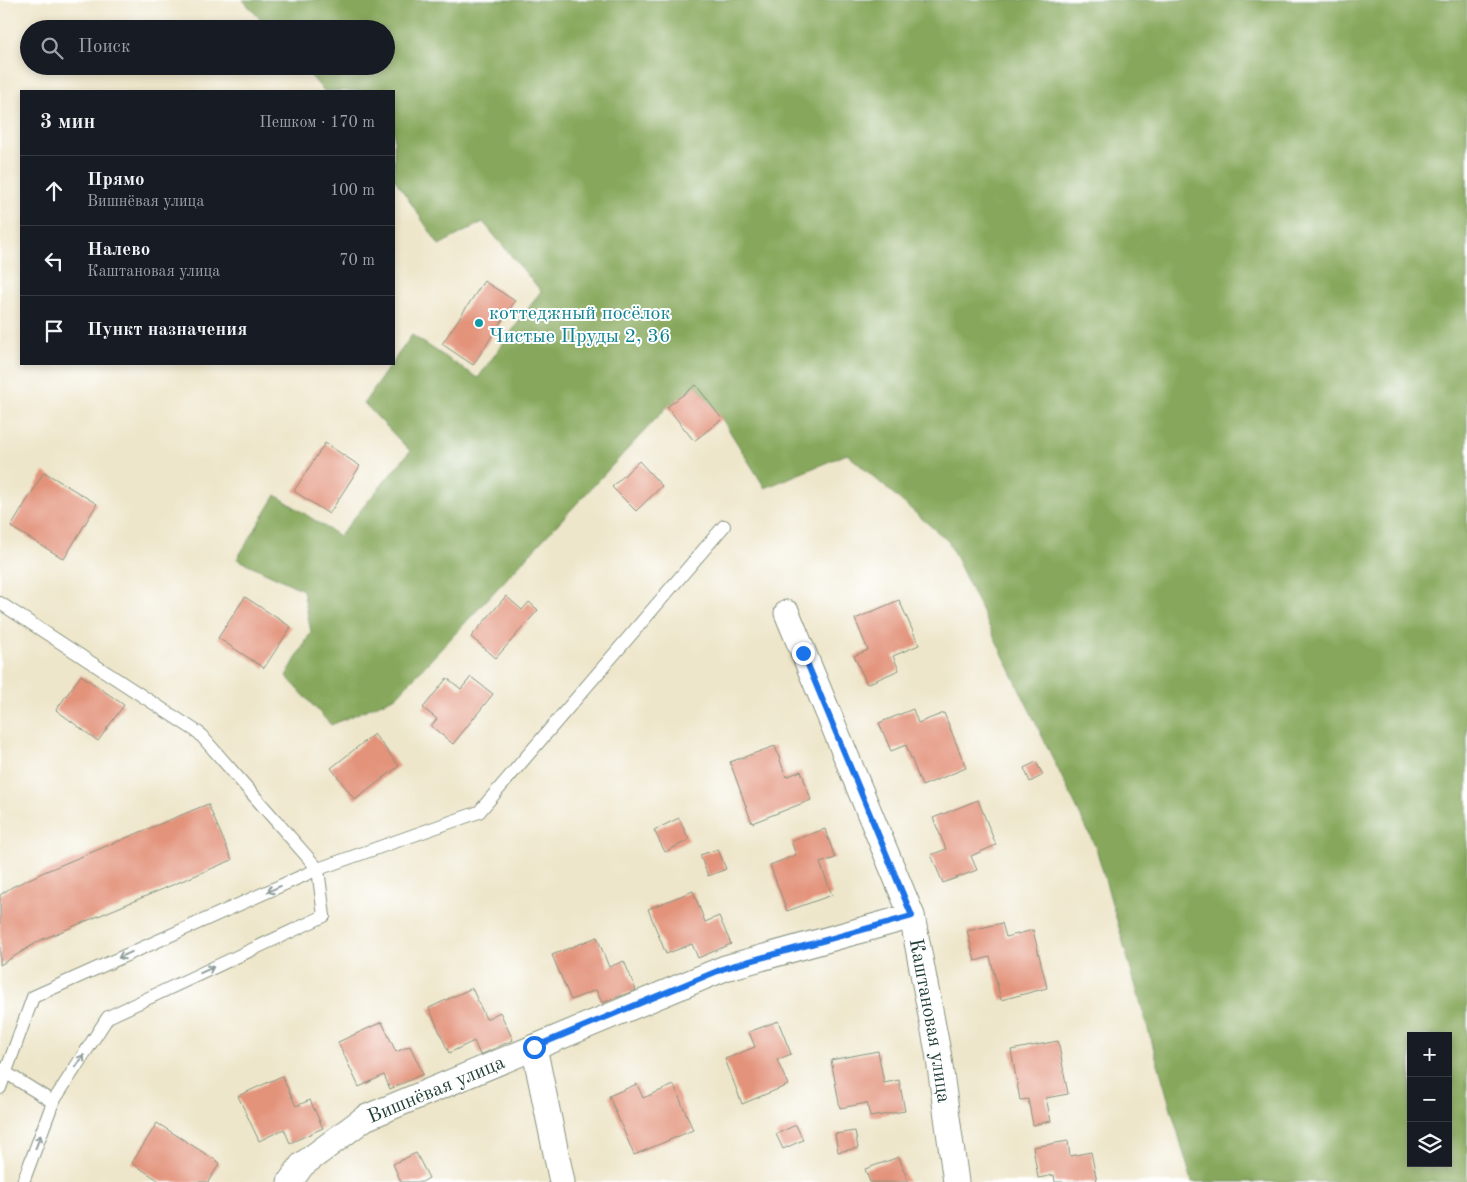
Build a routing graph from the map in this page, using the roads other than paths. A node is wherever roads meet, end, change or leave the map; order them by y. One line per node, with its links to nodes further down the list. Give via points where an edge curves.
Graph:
1 (724, 526): 4 (lane, via 479,812)
2 (0, 602): 4 (lane, via 199,733)
3 (787, 614): 5 (street, Каштановая улица)
4 (318, 869): 7 (lane, one-way to 7, via 33,997); 9 (lane, one-way to 4, via 108,1017 324,916)
5 (912, 916): 6 (street, Вишнёвая улица, via 725,968); 13 (street, Каштановая улица, via 938,1052)
6 (534, 1047): 11 (street, Вишнёвая улица, via 365,1118 302,1166); 12 (street)
7 (3, 1071): 8 (lane); 9 (lane)
8 (0, 1088)
9 (53, 1102): 10 (lane, one-way to 9)
10 (23, 1182)
11 (290, 1182)
12 (562, 1182)
13 (956, 1182)

